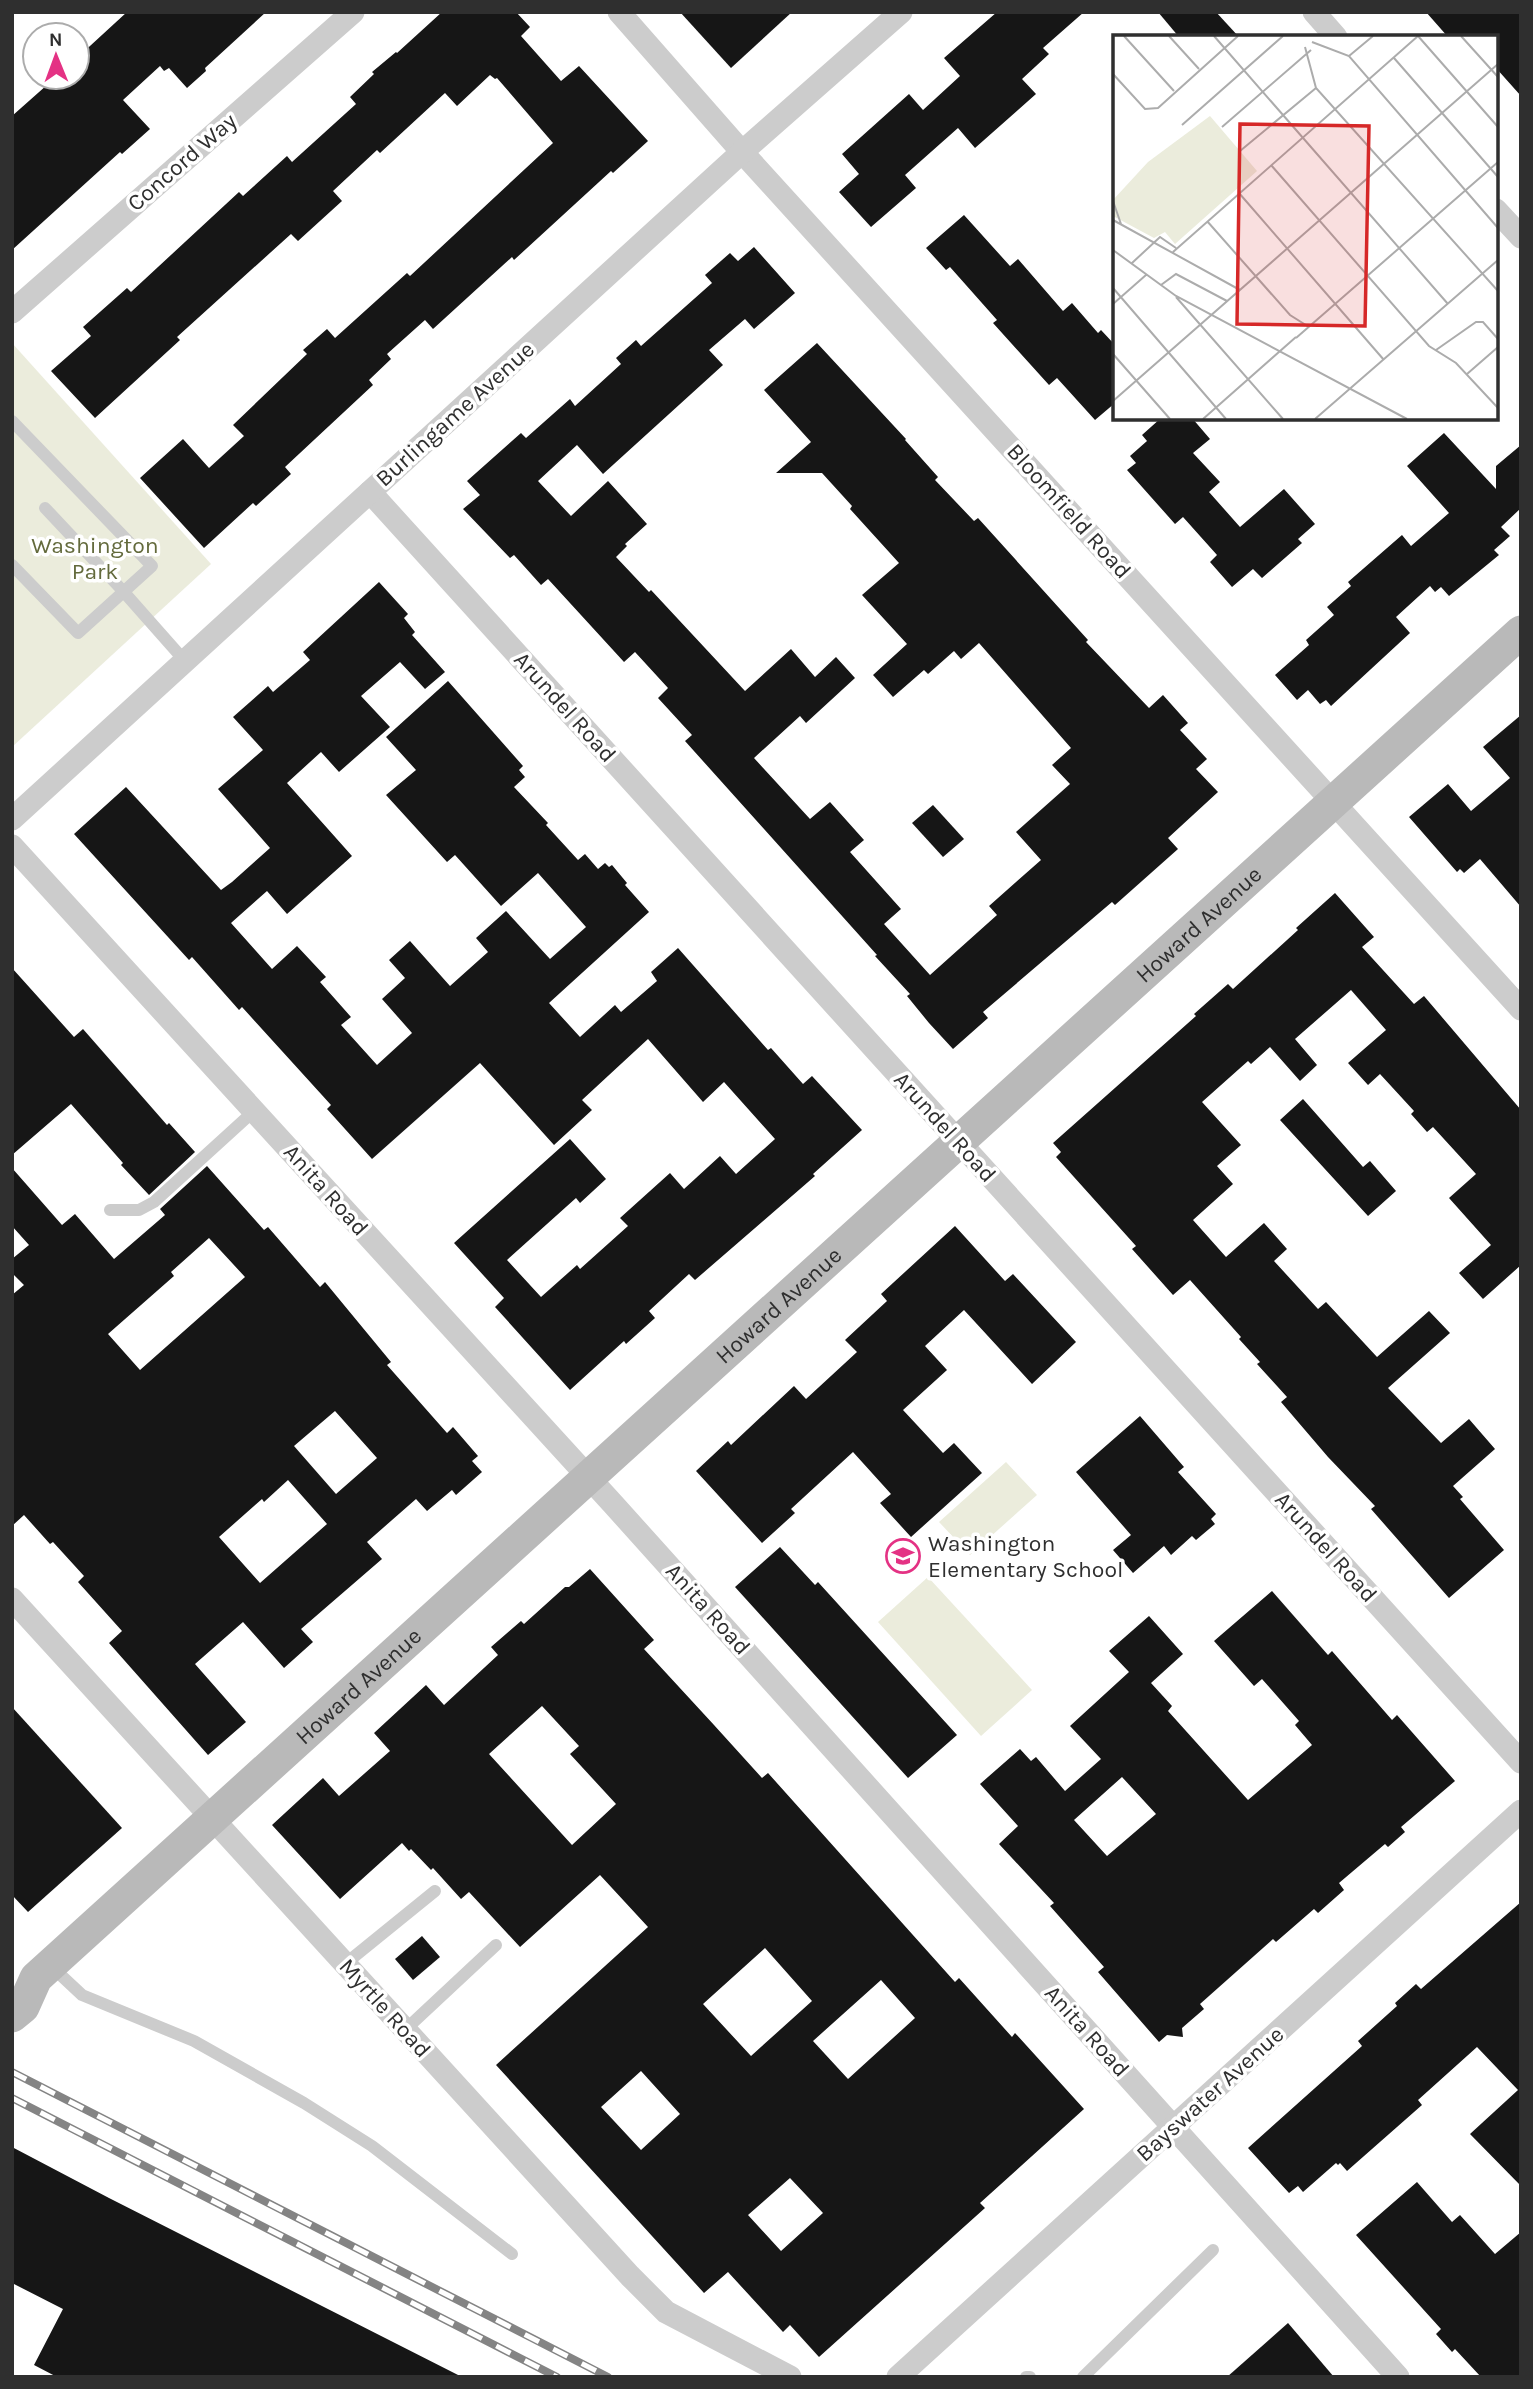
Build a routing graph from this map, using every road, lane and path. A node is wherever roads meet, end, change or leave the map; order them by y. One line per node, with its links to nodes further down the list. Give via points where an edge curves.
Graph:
1 (353, 12): 9 (street, Concord Way)
2 (619, 12): 6 (street, Bloomfield Road)
3 (901, 12): 6 (street, Burlingame Avenue)
4 (1314, 12): 5 (street)
5 (1334, 35)
6 (742, 152): 11 (street, Burlingame Avenue); 17 (street, Bloomfield Road)
7 (1498, 212): 8 (street)
8 (1521, 237)
9 (12, 312)
10 (12, 421): 14 (lane, via 152,566)
11 (370, 492): 16 (street, Burlingame Avenue); 22 (street, Arundel Road)
12 (45, 508): 14 (lane)
13 (12, 565): 14 (lane, via 78,633)
14 (123, 591): 16 (lane)
15 (1521, 632): 17 (street, Howard Avenue)
16 (184, 660): 18 (street, Burlingame Avenue)
17 (1332, 801): 20 (street, Bloomfield Road); 22 (street, Howard Avenue)
18 (12, 819)
19 (12, 846): 21 (street, Anita Road)
20 (1521, 1009)
21 (254, 1111): 23 (lane, via 154,1202 139,1210); 24 (street, Anita Road)
22 (958, 1142): 24 (street, Howard Avenue); 26 (street, Arundel Road)
23 (110, 1210)
24 (588, 1476): 28 (street, Howard Avenue); 35 (street, Anita Road)
25 (12, 1599): 28 (street, Myrtle Road)
26 (1521, 1762)
27 (1521, 1811): 35 (street, Bayswater Avenue)
28 (213, 1819): 31 (street, Myrtle Road); 32 (street, Howard Avenue)
29 (435, 1891): 31 (lane)
30 (496, 1945): 34 (lane)
31 (345, 1964): 34 (street, Myrtle Road)
32 (28, 1973): 33 (street, Howard Avenue, via 23,2007); 37 (lane, via 194,2041 304,2103 372,2146)
33 (12, 2016)
34 (405, 2030): 38 (street, Myrtle Road, via 666,2312)
35 (1173, 2127): 39 (street, Bayswater Avenue); 41 (street, Anita Road)
36 (1213, 2250): 40 (lane)
37 (512, 2254)
38 (790, 2377)
39 (898, 2377)
40 (1083, 2377)
41 (1398, 2377)

